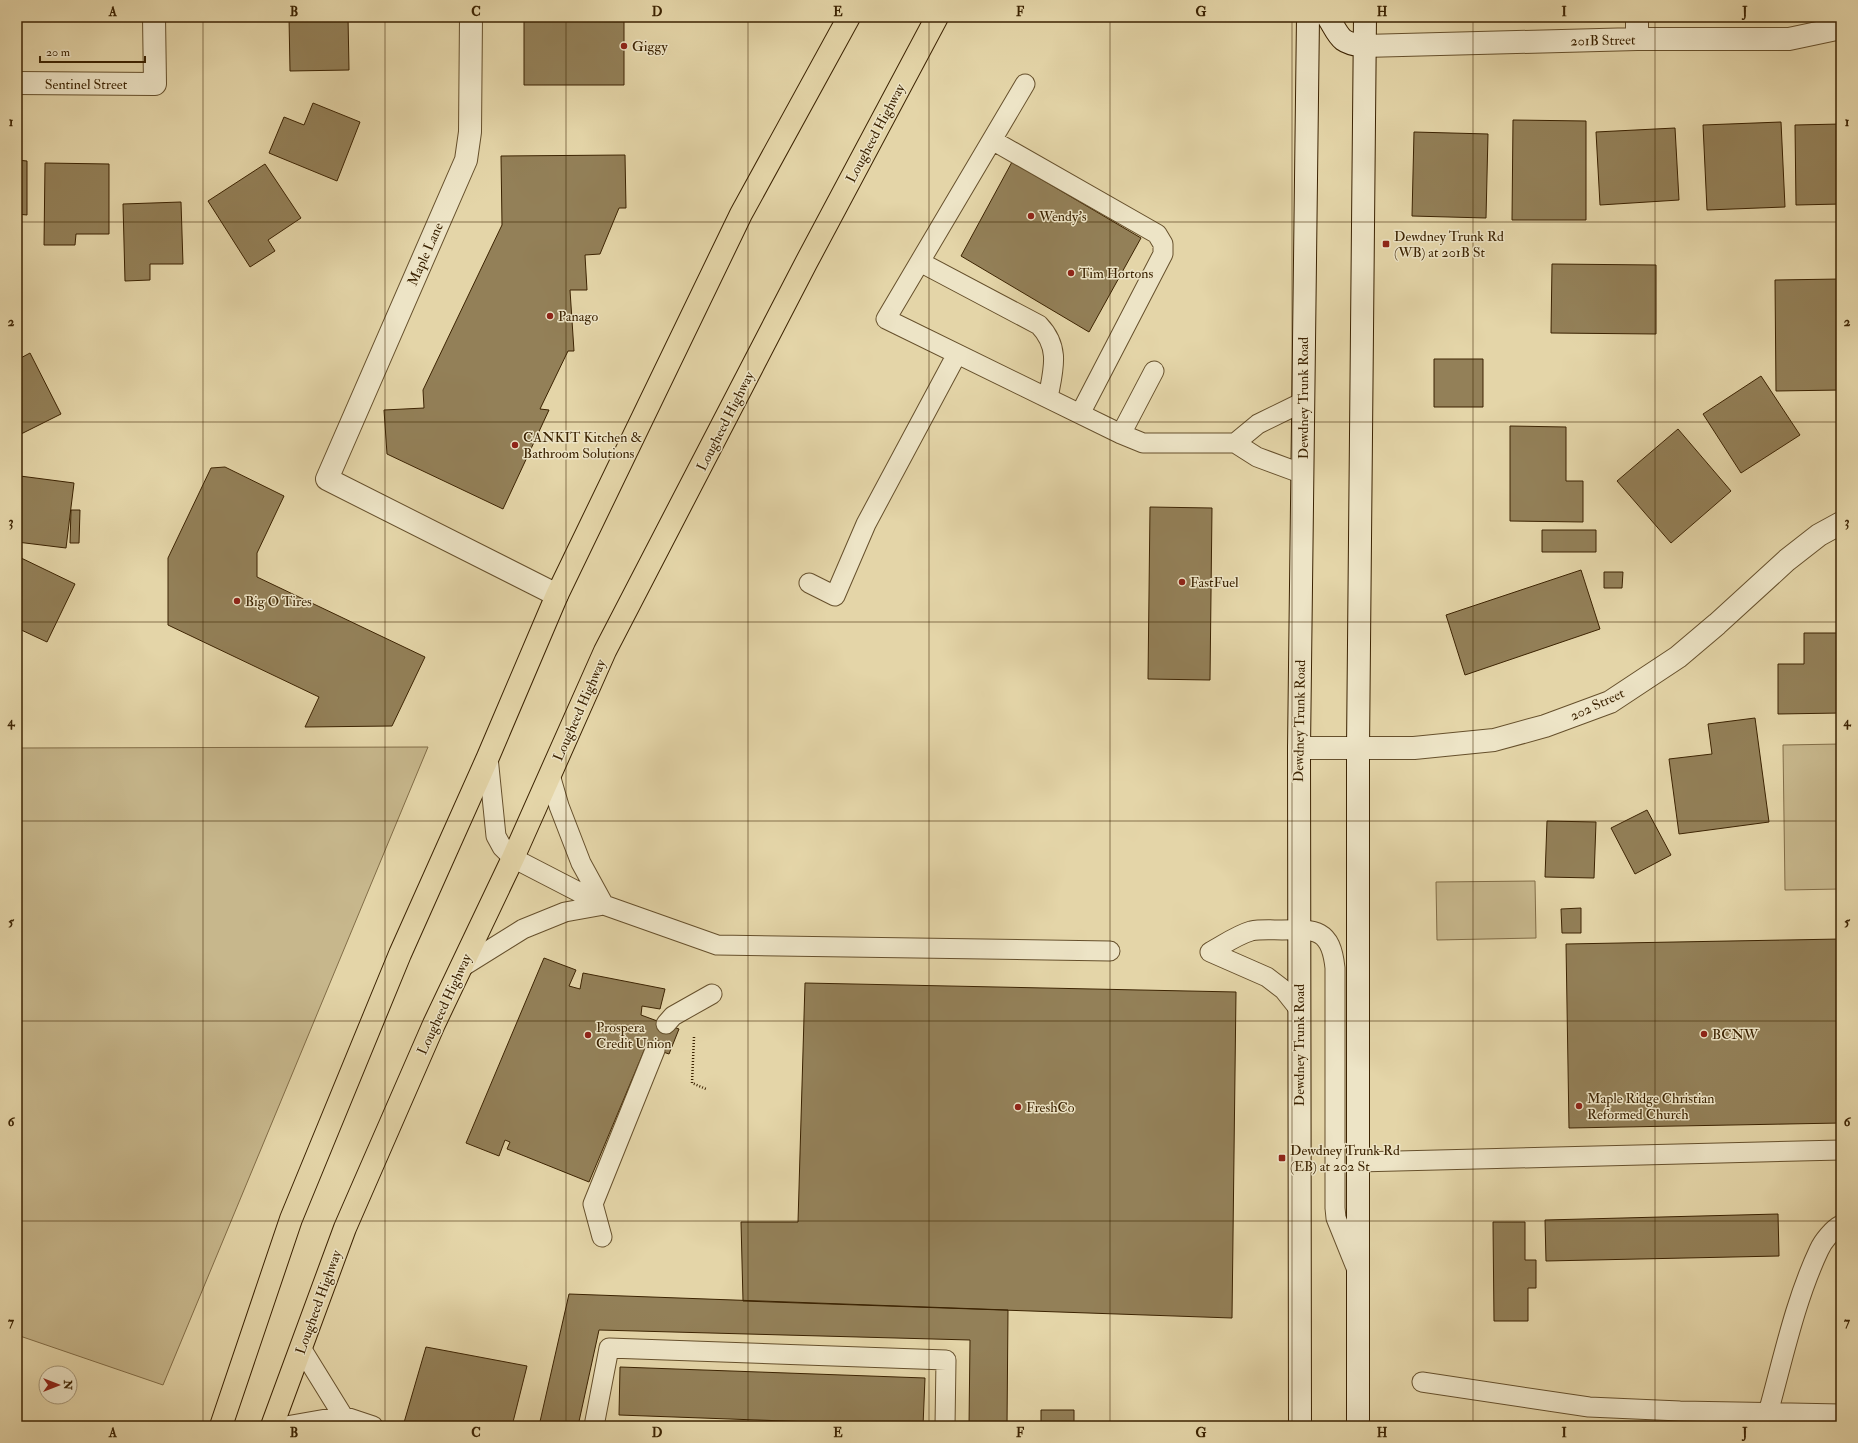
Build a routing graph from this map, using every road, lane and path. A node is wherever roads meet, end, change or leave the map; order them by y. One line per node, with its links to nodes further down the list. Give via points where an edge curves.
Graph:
1 (154, 17): 12 (main road, Sentinel Street, via 155,84)
2 (471, 17): 26 (main road, Maple Lane, via 470,132 466,160 327,479)
3 (849, 17): 26 (highway, via 741,214)
4 (937, 17): 30 (highway, Lougheed Highway, via 605,651)
5 (1308, 17): 19 (main road, Dewdney Trunk Road)
6 (1328, 17): 11 (main road, 201B Street, via 1341,39 1349,44)
7 (1365, 17): 11 (main road)
8 (1637, 17): 10 (main road)
9 (1841, 28): 10 (main road, 201B Street, via 1789,39)
10 (1637, 39): 11 (main road, 201B Street)
11 (1364, 46): 28 (main road)
12 (17, 83)
13 (1025, 84): 14 (lane)
14 (992, 140): 15 (lane); 20 (lane, via 1157,234 1163,244 1163,254)
15 (920, 262): 16 (lane, via 886,318); 18 (lane, via 1039,325 1046,332 1052,342 1054,362)
16 (957, 354): 18 (lane); 25 (lane, via 866,524 835,596)
17 (1154, 371): 21 (lane)
18 (1048, 398): 20 (lane)
19 (1303, 402): 22 (lane, via 1258,424); 23 (main road, Dewdney Trunk Road)
20 (1080, 414): 21 (lane)
21 (1121, 434): 22 (lane, via 1143,443)
22 (1235, 443): 23 (lane, via 1257,457)
23 (1303, 474): 27 (main road, Dewdney Trunk Road)
24 (1841, 522): 28 (main road, 202 Street, via 1819,535 1787,560 1678,657 1610,702 1577,715 1494,740 1414,748)
25 (809, 583)
26 (557, 595): 29 (highway)
27 (1299, 748): 28 (main road, 202 Street); 33 (main road, Dewdney Trunk Road)
28 (1358, 748): 43 (main road)
29 (488, 757): 31 (lane, via 496,836); 52 (highway, via 400,954 291,1219)
30 (550, 775): 31 (highway, Lougheed Highway); 32 (lane, via 581,863)
31 (513, 858): 32 (lane); 35 (highway, Lougheed Highway)
32 (604, 905): 34 (lane, via 717,945); 35 (lane, via 565,912 523,929)
33 (1299, 930): 37 (main road, Dewdney Trunk Road); 37 (lane, via 1251,932 1210,952 1267,977 1284,990); 46 (lane, via 1316,931 1325,938 1334,958 1335,1208 1336,1218)
34 (1110, 951)
35 (462, 967): 47 (highway, Lougheed Highway, via 434,1024 345,1228)
36 (712, 994): 38 (lane, via 673,1016)
37 (1299, 1009): 58 (main road, Dewdney Trunk Road)
38 (666, 1024)
39 (694, 1036): 41 (path, via 692,1083)
40 (655, 1050): 45 (lane, via 593,1204)
41 (706, 1089)
42 (1841, 1150): 43 (lane)
43 (1358, 1162): 46 (main road)
44 (1841, 1225): 49 (lane, via 1819,1248 1801,1298)
45 (602, 1237)
46 (1358, 1273): 59 (main road)
47 (301, 1348): 51 (lane); 53 (highway, Lougheed Highway)
48 (1422, 1382): 49 (lane, via 1589,1407)
49 (1768, 1413): 50 (lane)
50 (1841, 1414)
51 (343, 1416): 54 (lane); 55 (lane)
52 (221, 1426)
53 (272, 1426)
54 (286, 1426)
55 (373, 1426)
56 (594, 1426): 57 (lane, via 609,1348 946,1360)
57 (946, 1426)
58 (1300, 1426)
59 (1358, 1426)

